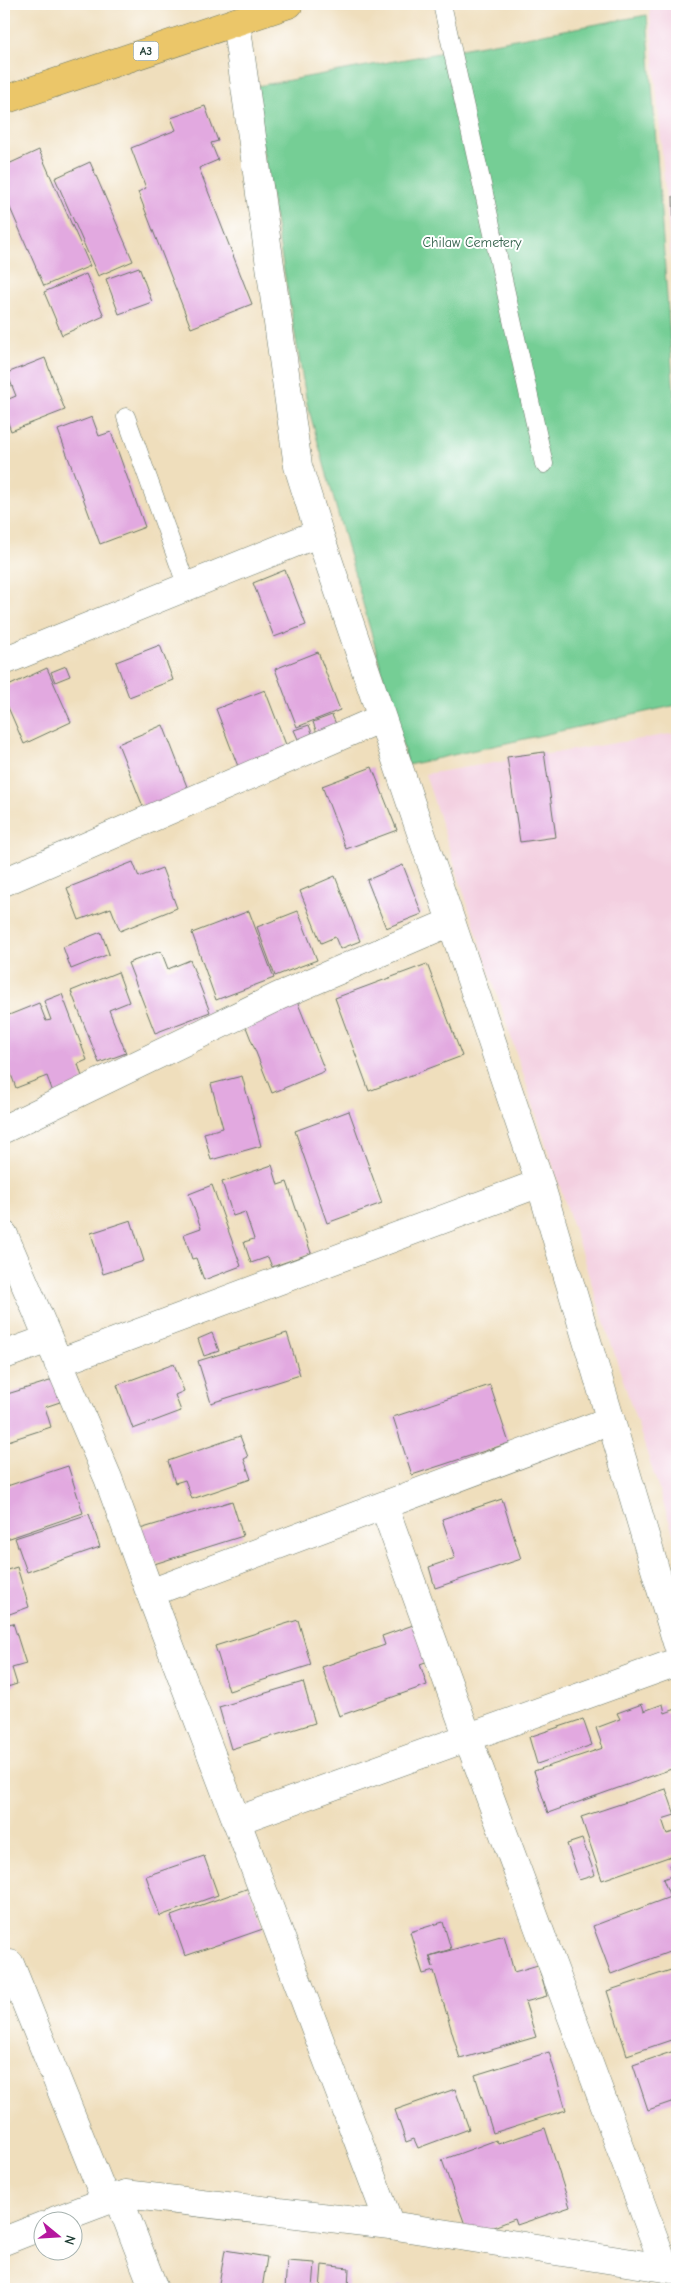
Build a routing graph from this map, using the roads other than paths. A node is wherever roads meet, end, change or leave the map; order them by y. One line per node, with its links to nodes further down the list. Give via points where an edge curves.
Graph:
1 (289, 4): 3 (highway, A3)
2 (442, 4): 6 (lane)
3 (236, 22): 4 (highway, A3); 7 (street, via 298,466)
4 (4, 100)
5 (126, 416): 8 (lane)
6 (544, 464)
7 (319, 533): 8 (street); 10 (street)
8 (187, 587): 9 (street)
9 (4, 661)
10 (382, 718): 11 (street); 12 (street)
11 (4, 882)
12 (451, 922): 13 (street, via 280,996); 14 (street)
13 (4, 1129)
14 (540, 1183): 16 (street); 18 (street)
15 (4, 1235): 16 (street)
16 (53, 1351): 17 (street); 20 (street, via 108,1478)
17 (4, 1355)
18 (611, 1420): 19 (street); 21 (street)
19 (384, 1506): 20 (street); 23 (street)
20 (150, 1593): 24 (street)
21 (677, 1643)
22 (677, 1662): 23 (street)
23 (468, 1738): 24 (street); 31 (street)
24 (236, 1821): 28 (street)
25 (10, 1964): 26 (street)
26 (112, 2199): 27 (street); 28 (street, via 125,2194); 32 (street)
27 (82, 2210)
28 (390, 2225): 31 (street)
29 (32, 2230): 30 (street)
30 (4, 2241)
31 (671, 2269)
32 (154, 2289)

